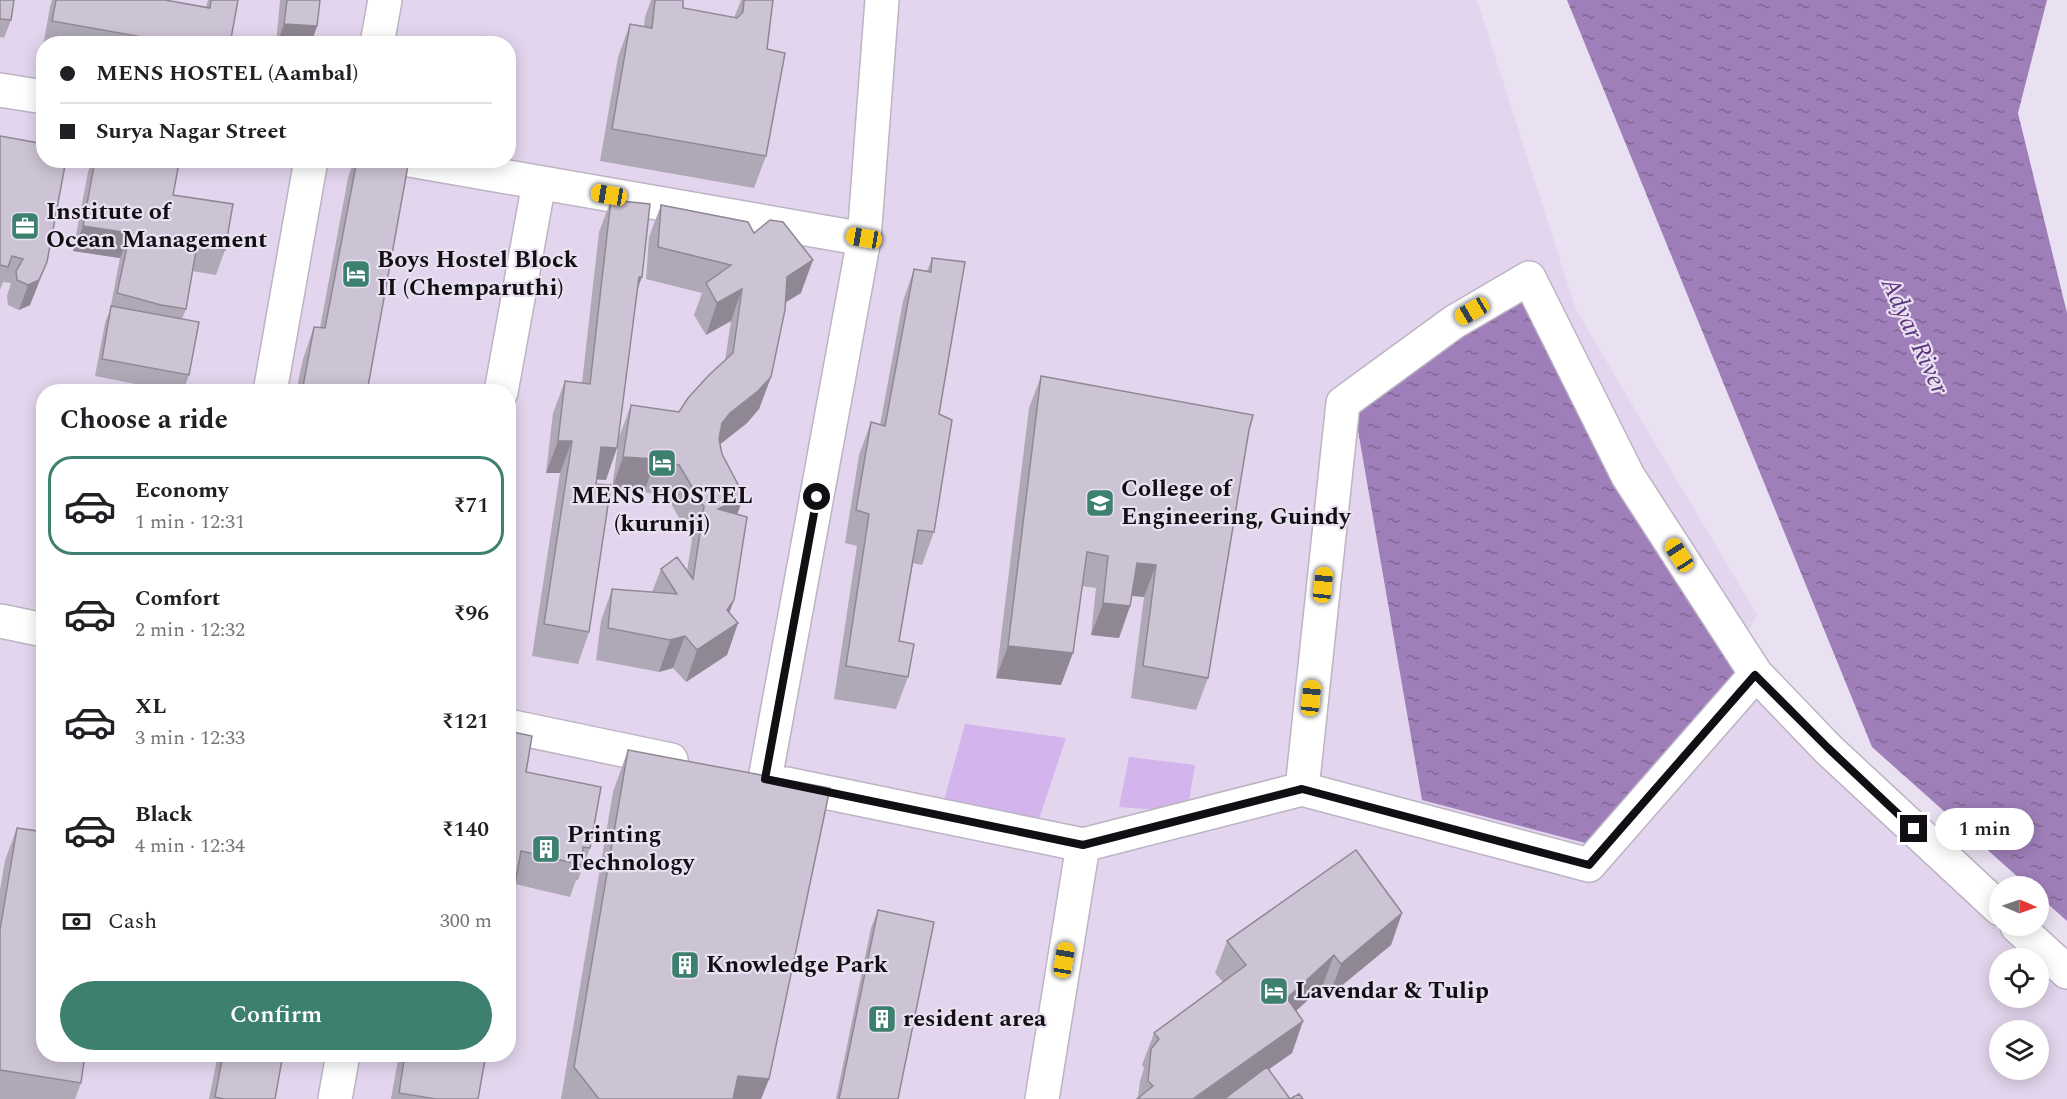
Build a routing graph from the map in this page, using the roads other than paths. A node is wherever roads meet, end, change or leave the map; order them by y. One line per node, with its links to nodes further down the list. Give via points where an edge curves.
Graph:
1 (385, 0): 3 (street)
2 (882, 0): 9 (street)
3 (378, 36)
4 (0, 90): 5 (street)
5 (36, 96)
6 (310, 168): 10 (street)
7 (455, 168): 8 (street)
8 (539, 183): 9 (street); 11 (street)
9 (864, 238): 18 (street, via 753,777)
10 (271, 384)
11 (502, 384)
12 (0, 621): 13 (street)
13 (36, 628)
14 (1755, 675): 17 (street, via 1589,865); 17 (street, via 1628,476 1529,278 1454,322 1342,404); 19 (street)
15 (516, 728): 16 (street)
16 (695, 765)
17 (1302, 789): 18 (street)
18 (1083, 845): 24 (street)
19 (1989, 899)
20 (2028, 936): 21 (street)
21 (2067, 972)
22 (342, 1062): 23 (street)
23 (335, 1099)
24 (1042, 1099)

